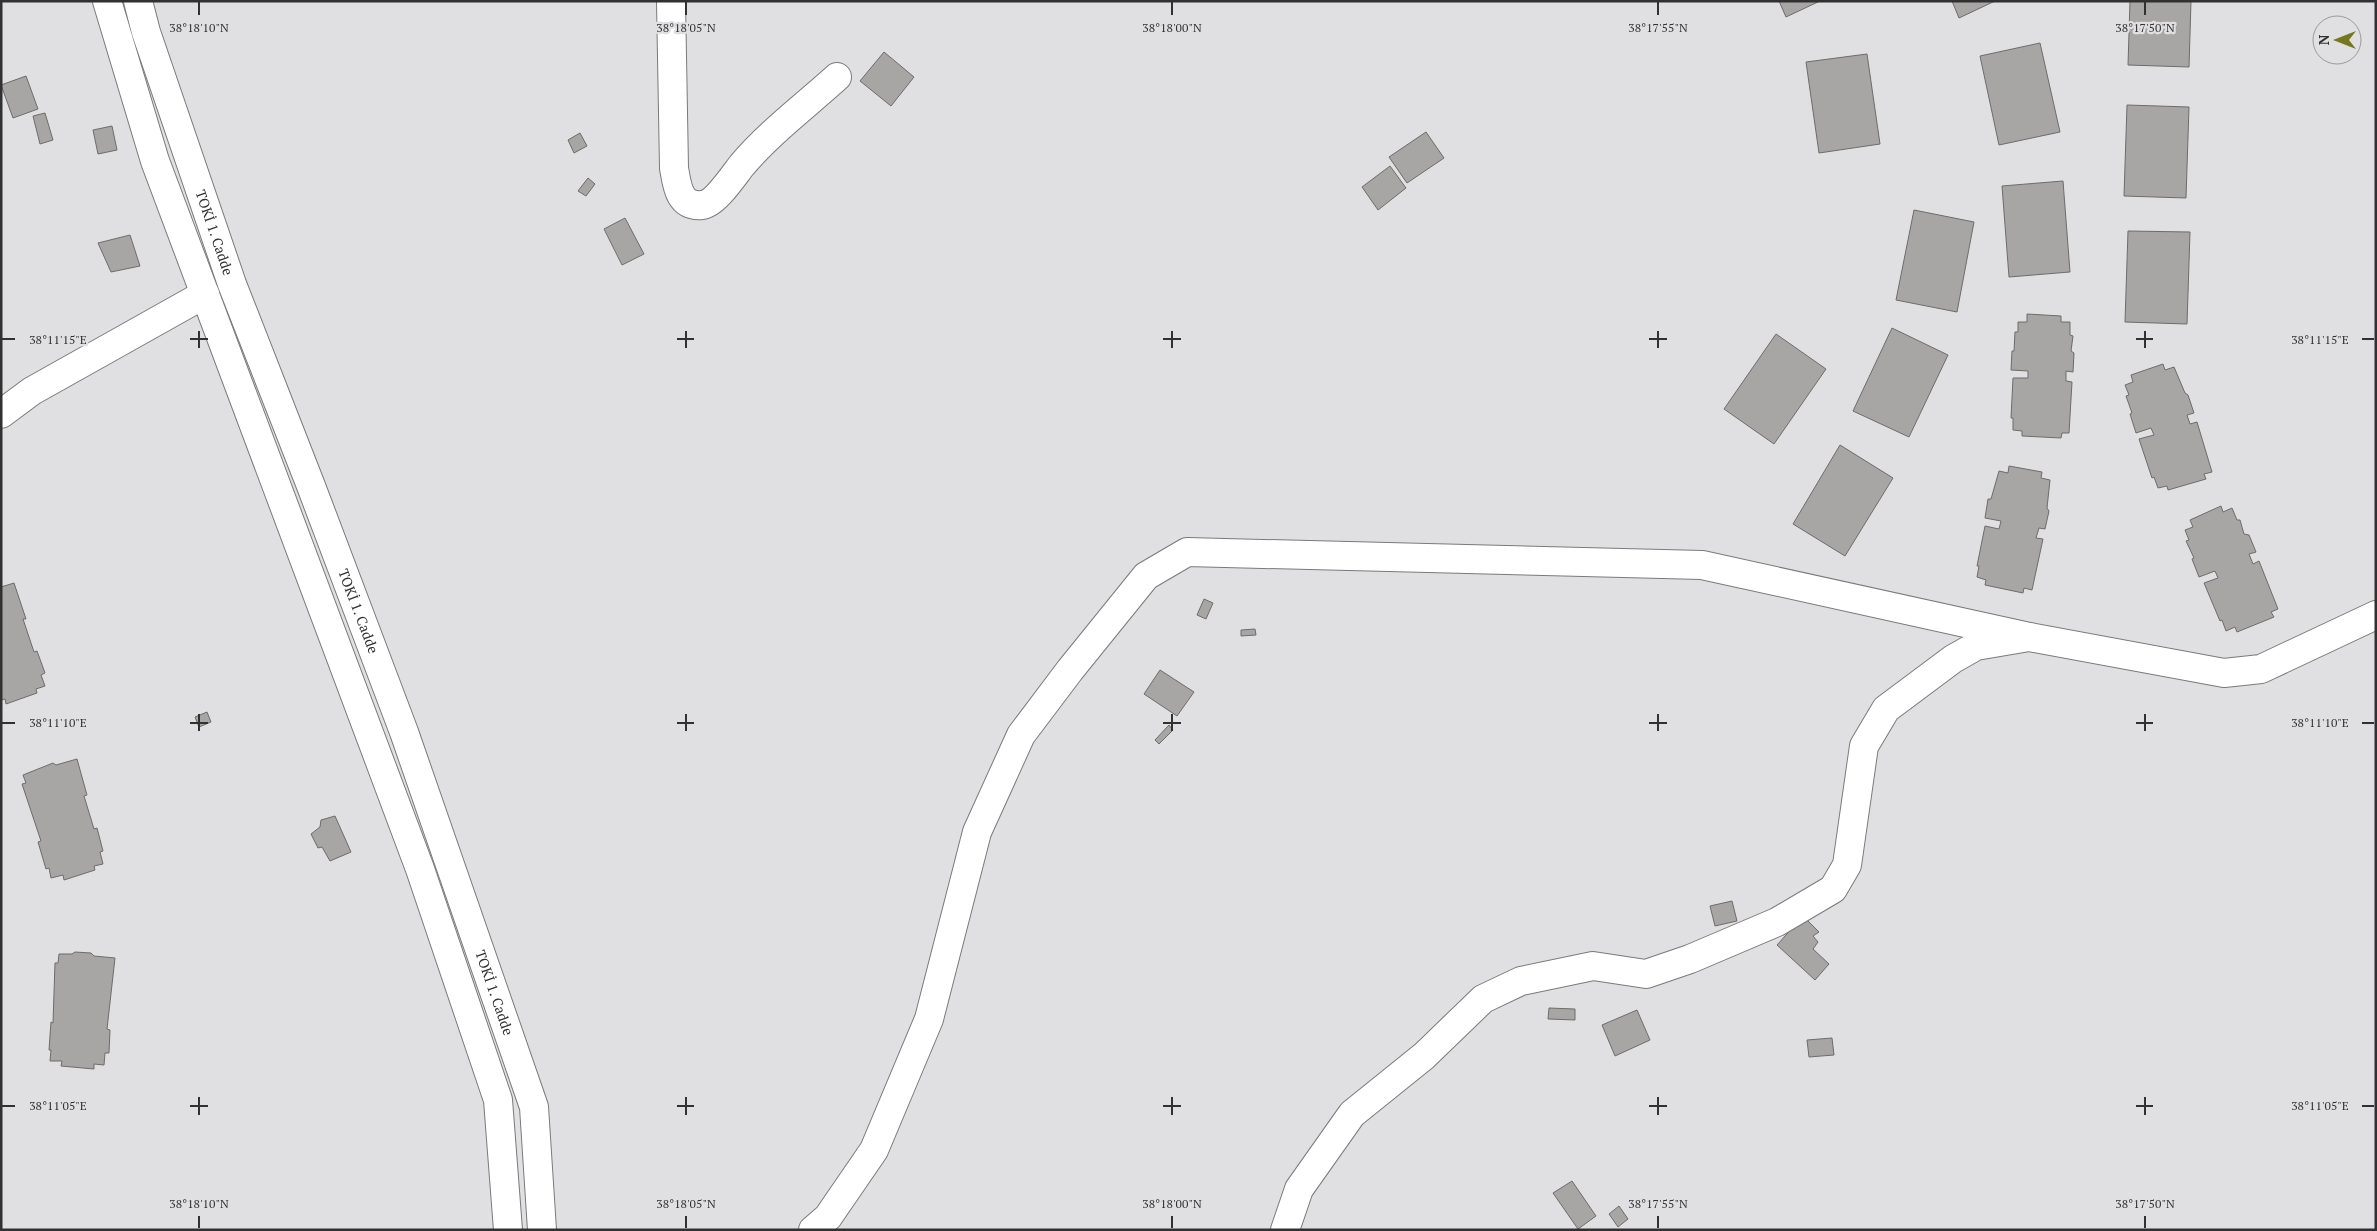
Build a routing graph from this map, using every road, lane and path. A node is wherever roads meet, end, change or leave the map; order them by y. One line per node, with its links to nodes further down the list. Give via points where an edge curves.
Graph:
1 (107, 1): 5 (street, via 155,161)
2 (138, 1): 10 (street, TOKİ 1. Cadde, via 232,284 404,732 534,1107)
3 (671, 1): 4 (street, via 674,168 677,190 691,205 704,205 714,198 758,146)
4 (838, 77)
5 (205, 294): 6 (street, via 32,391); 9 (street, via 420,868 498,1100)
6 (1, 414)
7 (2376, 615): 8 (street, via 2261,669 2224,673)
8 (2030, 637): 11 (street, via 1702,565 1187,552 1146,576 1021,735 977,832 928,1019 874,1150 828,1217); 12 (street, via 1976,646 1886,709 1864,746 1847,865 1833,889 1777,922 1646,974 1593,966 1521,981 1483,999 1424,1056 1352,1114 1299,1189)
9 (508, 1230)
10 (542, 1230)
11 (813, 1230)
12 (1285, 1230)

